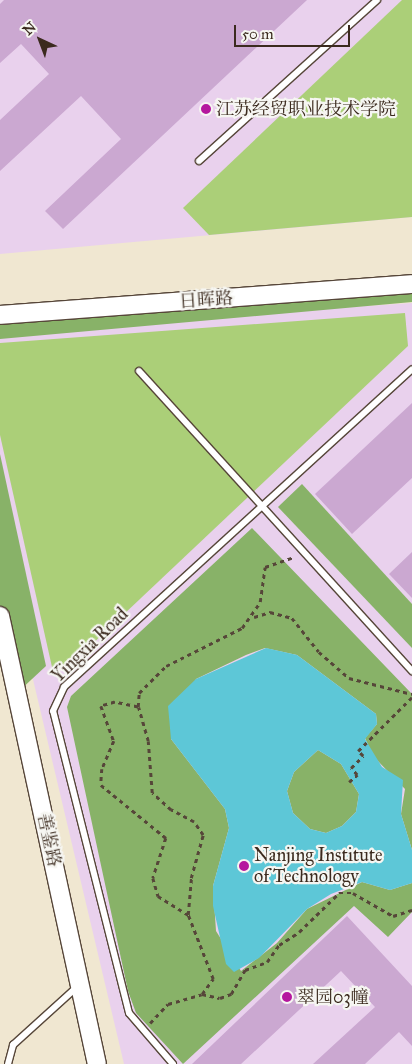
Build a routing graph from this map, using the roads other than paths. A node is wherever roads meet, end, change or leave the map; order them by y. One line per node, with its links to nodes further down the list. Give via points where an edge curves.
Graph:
1 (377, 0): 2 (lane)
2 (199, 161)
3 (412, 284): 4 (street, 日晖路)
4 (0, 315)
5 (412, 369): 7 (lane, Yingxia Road)
6 (139, 372): 7 (lane)
7 (261, 508): 9 (lane); 13 (lane, Yingxia Road, via 64,687 52,711 129,1013)
8 (0, 616): 10 (street, 善鉴路)
9 (412, 671)
10 (80, 985): 11 (lane, via 13,1045); 12 (street, 善鉴路)
11 (8, 1064)
12 (98, 1064)
13 (173, 1064)

